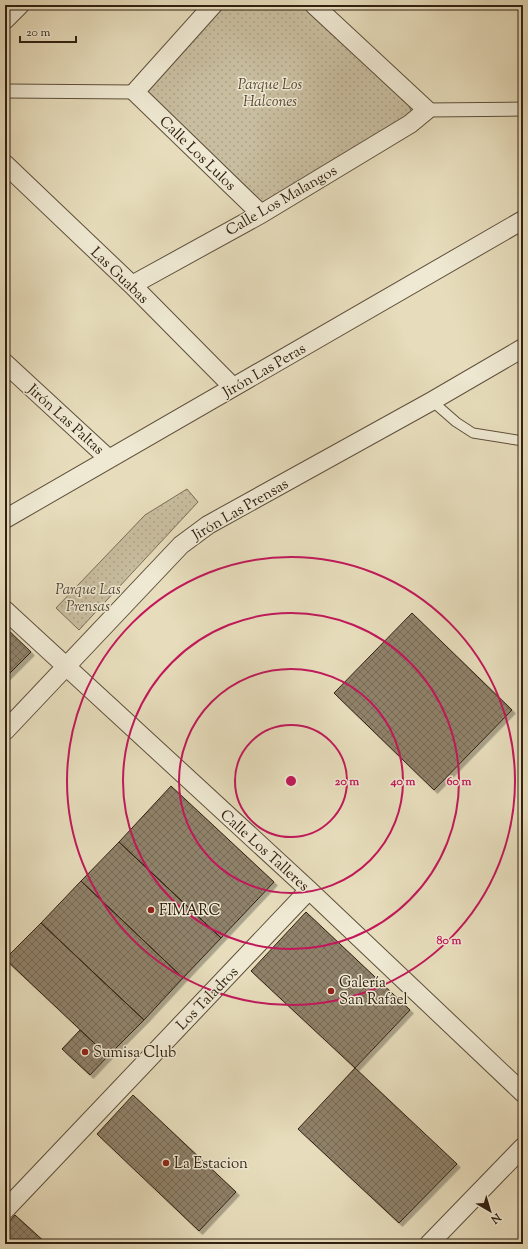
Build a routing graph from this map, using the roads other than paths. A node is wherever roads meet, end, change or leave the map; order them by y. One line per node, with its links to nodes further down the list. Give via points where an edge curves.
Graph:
1 (20, 5): 4 (street)
2 (213, 5): 6 (street)
3 (314, 5): 8 (street)
4 (5, 20)
5 (5, 91): 6 (street)
6 (135, 92): 10 (street, Calle Los Lulos)
7 (523, 109): 8 (street)
8 (427, 110): 10 (street, Calle Los Malangos, via 410,124)
9 (5, 164): 12 (street, Las Guabas)
10 (261, 214): 12 (street, Calle Los Malangos)
11 (523, 220): 15 (street, Jirón Las Peras)
12 (132, 285): 15 (street, Las Guabas)
13 (523, 348): 16 (street, Jirón Las Prensas)
14 (5, 363): 18 (street, Jirón Las Paltas)
15 (233, 387): 18 (street, Jirón Las Peras)
16 (432, 401): 17 (lane, via 473,433); 21 (street, Jirón Las Prensas, via 201,530 181,545)
17 (523, 441)
18 (109, 459): 19 (street, Jirón Las Peras)
19 (5, 519)
20 (5, 610): 21 (street, Calle Los Talleres)
21 (66, 667): 22 (street, Jirón Las Prensas); 23 (street, Calle Los Talleres)
22 (5, 731)
23 (309, 890): 24 (street, Calle Los Talleres); 26 (street, Los Taladros)
24 (523, 1093)
25 (523, 1147): 27 (street)
26 (5, 1210)
27 (430, 1244)

